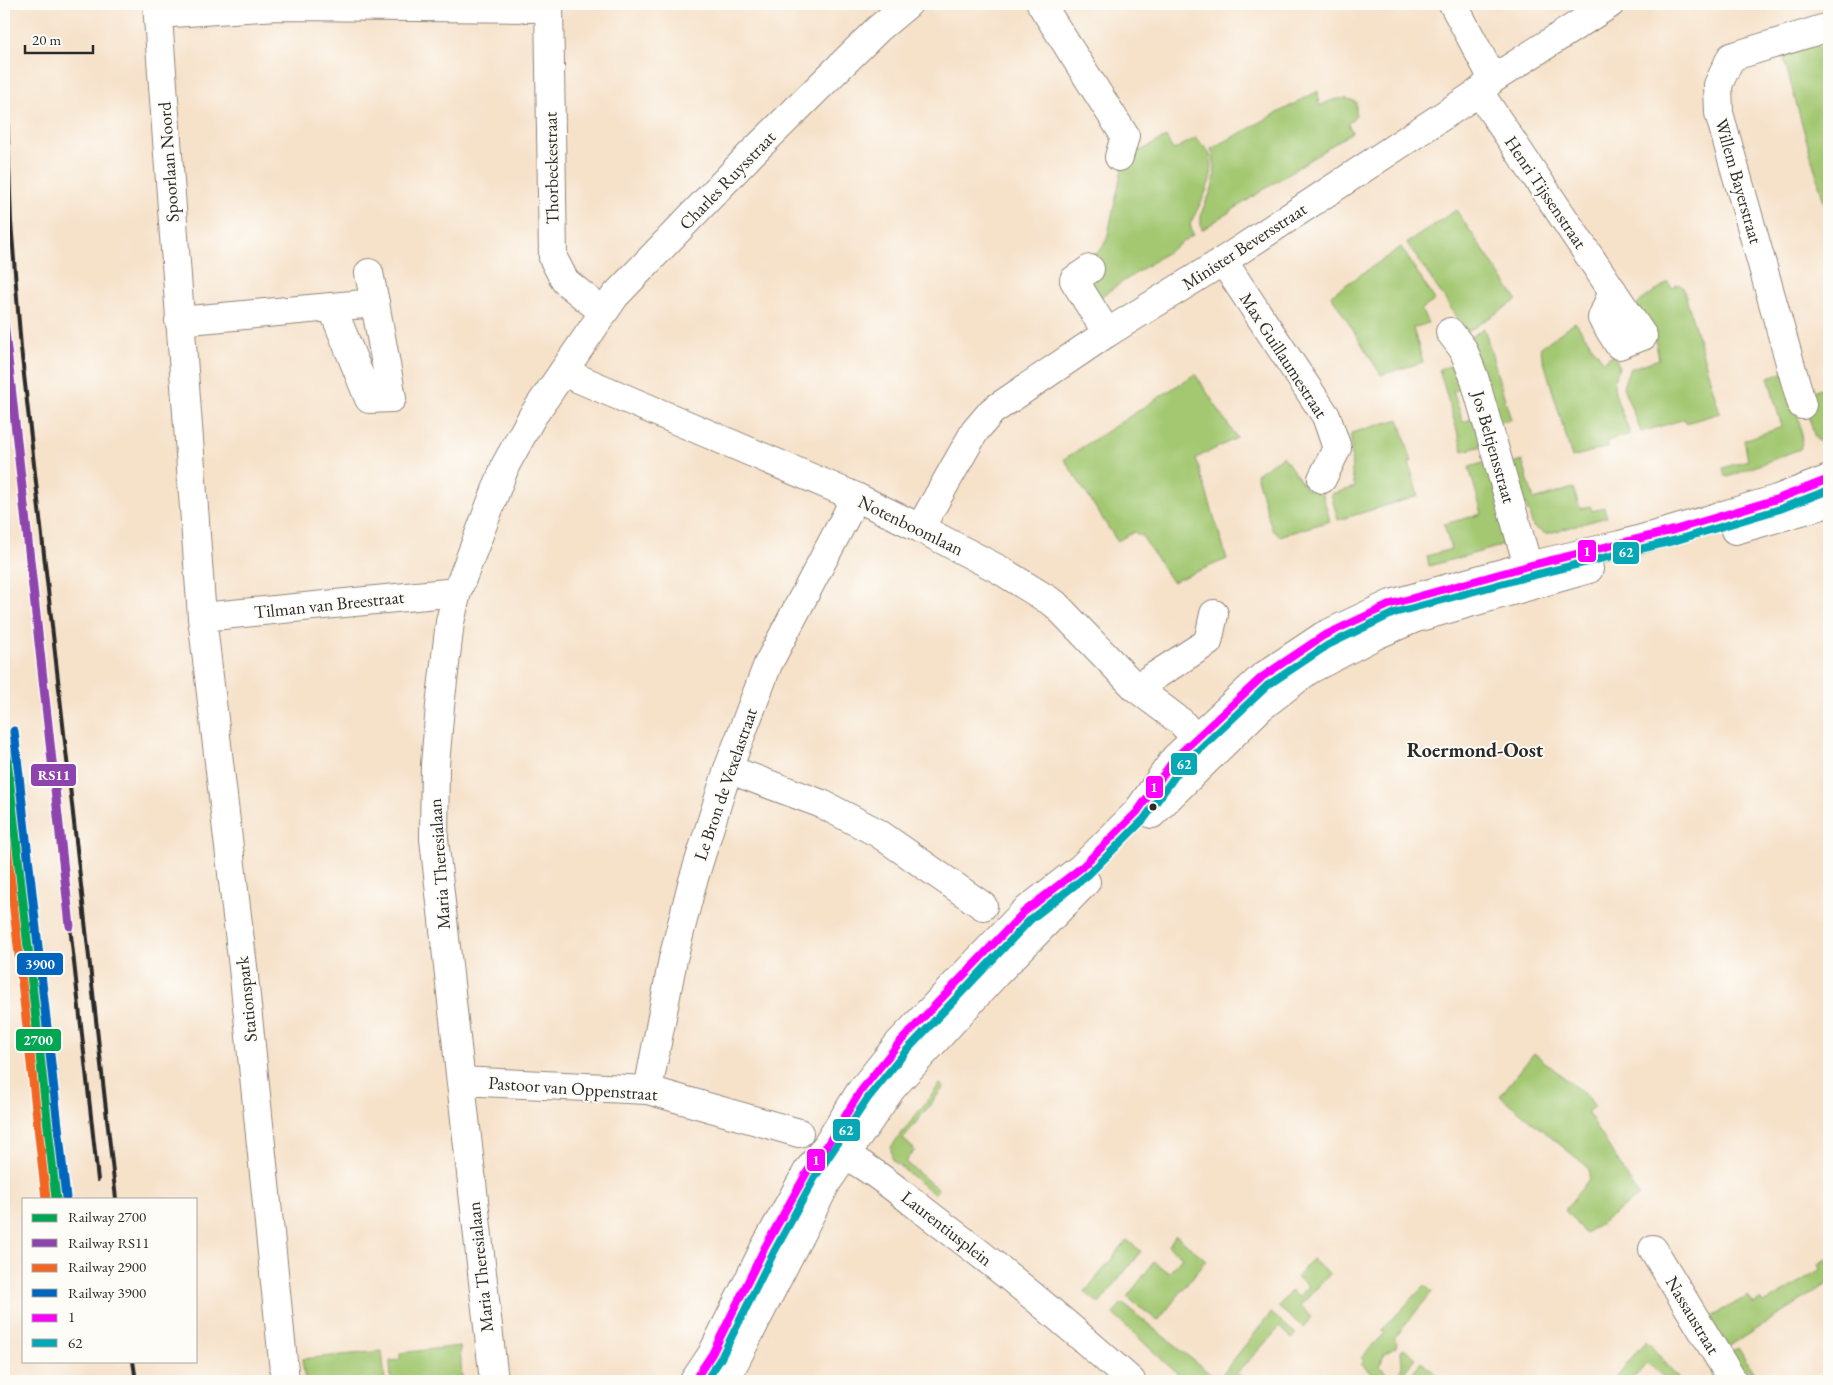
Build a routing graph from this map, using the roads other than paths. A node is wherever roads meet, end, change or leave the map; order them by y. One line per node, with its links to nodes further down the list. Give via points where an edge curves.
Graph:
1 (908, 4): 16 (street, Charles Ruysstraat, via 878,29 751,154)
2 (1041, 4): 9 (street, via 1125,136)
3 (1454, 4): 8 (street, Henri Tijssenstraat)
4 (1610, 4): 8 (street, Minister Beversstraat)
5 (549, 6): 6 (street); 16 (street, Thorbeckestraat, via 553,258 565,281)
6 (158, 9): 17 (street, Spoorlaan Noord)
7 (1829, 27): 21 (street, Willem Bayerstraat, via 1731,57 1718,85 1719,113)
8 (1486, 86): 10 (street, Minister Beversstraat); 13 (street, Henri Tijssenstraat)
9 (1119, 157)
10 (1223, 261): 19 (street, Minister Beversstraat); 22 (street, Max Guillaumestraat, via 1326,416 1337,448)
11 (1090, 269): 19 (street, via 1074,280)
12 (369, 273): 14 (street)
13 (1613, 291)
14 (375, 304): 15 (street); 15 (street, via 392,398 369,399)
15 (332, 308): 17 (street)
16 (603, 312): 20 (street, Charles Ruysstraat)
17 (179, 321): 30 (street, Spoorlaan Noord)
18 (1450, 332): 27 (street, Jos Beltjensstraat, via 1463,349 1474,377)
19 (1107, 333): 26 (street, Minister Beversstraat, via 992,410 975,431)
20 (563, 372): 24 (street, Notenboomlaan); 28 (street, Maria Theresialaan, via 532,417 506,464)
21 (1802, 405)
22 (1322, 479)
23 (1829, 479): 27 (street, via 1777,499 1674,530)
24 (856, 497): 26 (street, Notenboomlaan); 34 (street, Le Bron de Vexelastraat, via 768,664)
25 (1829, 503): 31 (street, via 1416,618)
26 (920, 528): 32 (street, Notenboomlaan, via 1000,570 1055,604)
27 (1528, 566): 31 (street)
28 (457, 592): 30 (street, Tilman van Breestraat); 36 (street, Maria Theresialaan, via 440,706 434,839)
29 (1214, 614): 32 (street, via 1208,642)
30 (202, 618): 41 (street, Stationspark, via 244,976)
31 (1381, 620): 33 (street)
32 (1136, 688): 33 (street, Notenboomlaan, via 1181,722)
33 (1203, 747): 39 (street)
34 (728, 768): 35 (street, via 822,804 878,833); 37 (street, Le Bron de Vexelastraat, via 673,959)
35 (983, 906)
36 (461, 1081): 37 (street, Pastoor van Oppenstraat); 42 (street, Maria Theresialaan)
37 (648, 1090): 38 (street, Pastoor van Oppenstraat)
38 (799, 1133)
39 (836, 1150): 43 (street, via 795,1192 764,1247 712,1354); 44 (street, via 826,1182); 45 (street, Laurentiusplein, via 870,1169 969,1244)
40 (1652, 1249): 46 (street, Nassaustraat)
41 (285, 1381)
42 (494, 1381)
43 (694, 1381)
44 (725, 1381)
45 (1131, 1381)
46 (1733, 1381)

